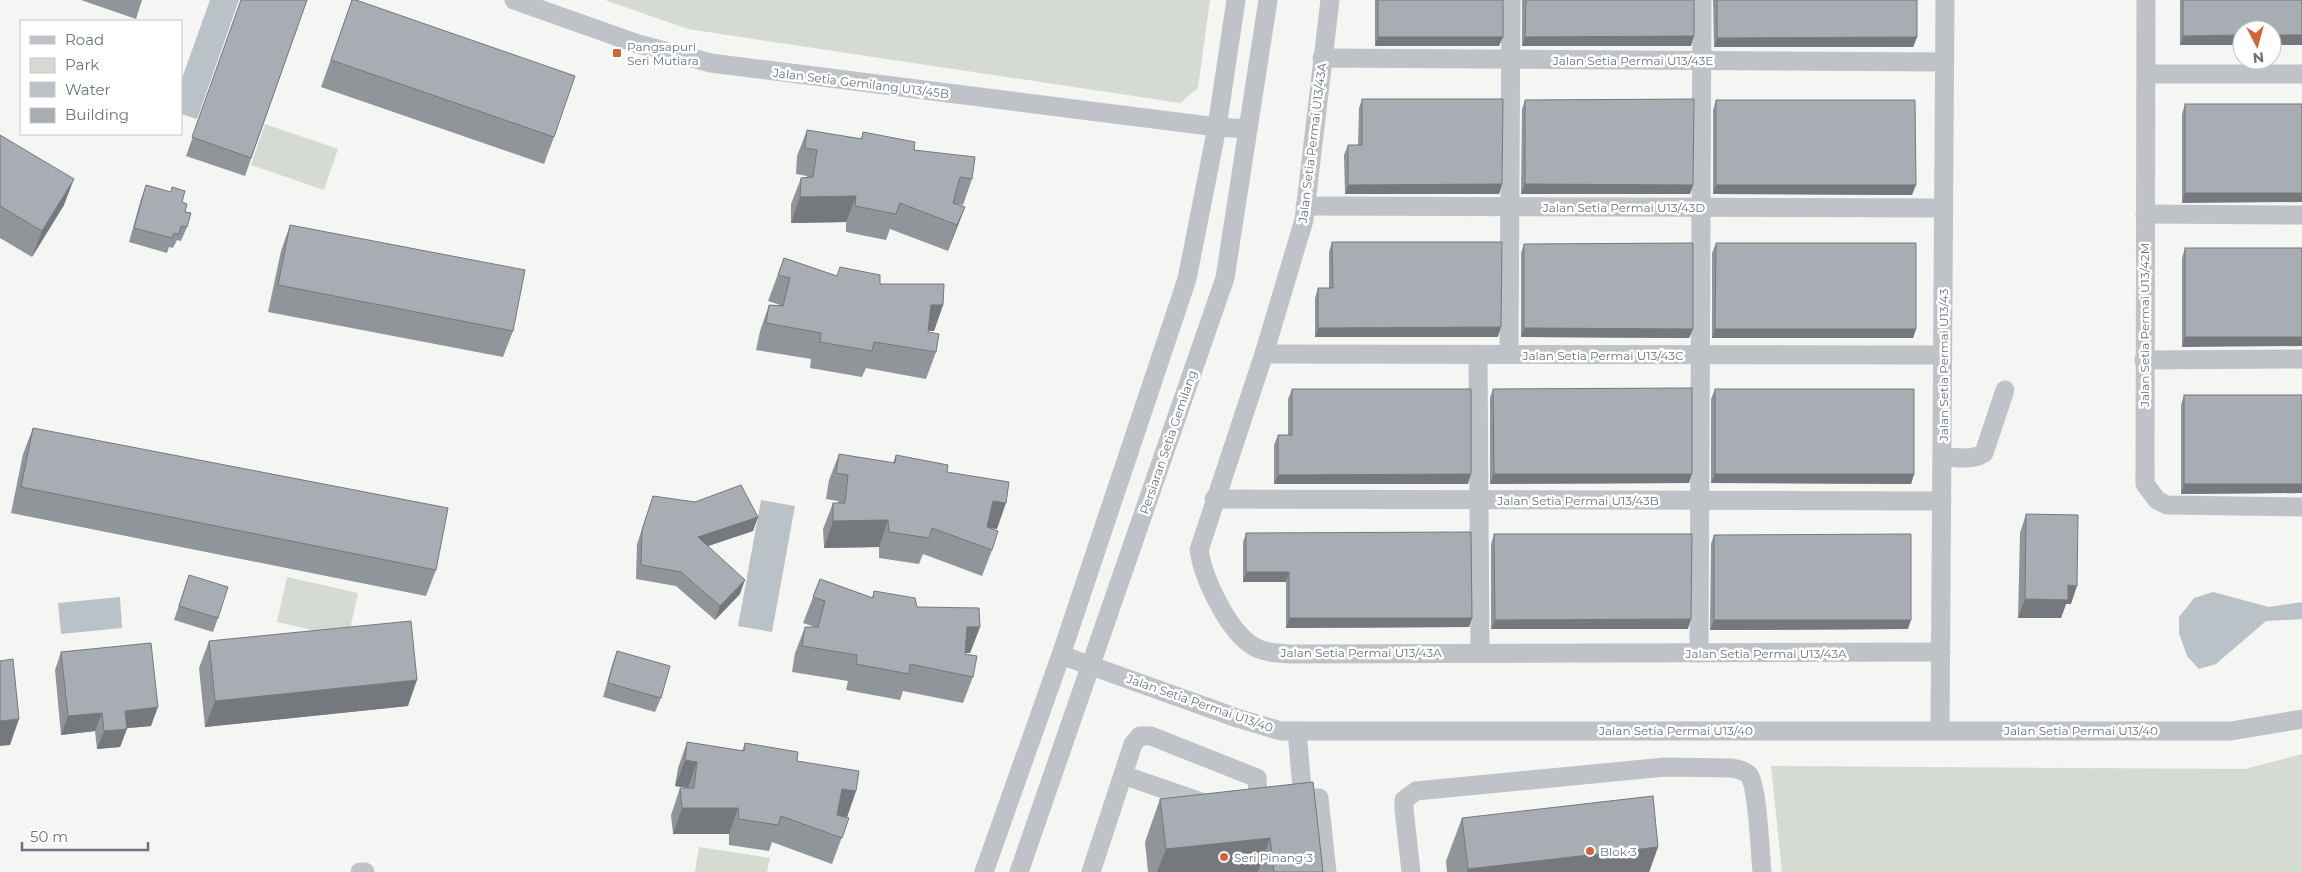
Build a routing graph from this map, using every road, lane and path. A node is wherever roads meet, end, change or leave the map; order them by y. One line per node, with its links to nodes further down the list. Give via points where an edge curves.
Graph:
1 (514, 0): 15 (street, Jalan Setia Gemilang U13/45B, via 638,44 711,63)
2 (1236, 0): 15 (street)
3 (1268, 0): 16 (street, Persiaran Setia Gemilang)
4 (1330, 0): 9 (street, Jalan Setia Permai U13/43A)
5 (1511, 0): 10 (street)
6 (1702, 0): 11 (street)
7 (1945, 0): 12 (street, Jalan Setia Permai U13/43)
8 (2146, 0): 13 (street, Jalan Setia Permai U13/42M)
9 (1322, 58): 10 (street, Jalan Setia Permai U13/43E); 17 (street, Jalan Setia Permai U13/43A)
10 (1510, 59): 11 (street, Jalan Setia Permai U13/43E); 18 (street)
11 (1702, 60): 12 (street, Jalan Setia Permai U13/43E); 19 (street)
12 (1944, 62): 20 (street, Jalan Setia Permai U13/43)
13 (2147, 74): 14 (street); 21 (street, Jalan Setia Permai U13/42M)
14 (2302, 74)
15 (1217, 127): 16 (street, Jalan Setia Gemilang U13/45B); 40 (street, via 1187,279)
16 (1248, 129): 41 (street, Persiaran Setia Gemilang, via 1225,278)
17 (1305, 206): 18 (street, Jalan Setia Permai U13/43D); 23 (street, Jalan Setia Permai U13/43A, via 1304,220)
18 (1510, 207): 19 (street, Jalan Setia Permai U13/43D); 25 (street)
19 (1701, 208): 20 (street, Jalan Setia Permai U13/43D); 26 (street)
20 (1944, 208): 27 (street, Jalan Setia Permai U13/43)
21 (2145, 214): 22 (street); 29 (street, Jalan Setia Permai U13/42M)
22 (2302, 215)
23 (1264, 354): 24 (street, Jalan Setia Permai U13/43C); 32 (street, Jalan Setia Permai U13/43A)
24 (1478, 354): 25 (street, Jalan Setia Permai U13/43C); 33 (street)
25 (1509, 354): 26 (street, Jalan Setia Permai U13/43C)
26 (1700, 355): 27 (street, Jalan Setia Permai U13/43C); 34 (street)
27 (1943, 355): 31 (street, Jalan Setia Permai U13/43)
28 (2302, 359): 29 (street)
29 (2144, 360): 36 (street, Jalan Setia Permai U13/42M, via 2144,474 2150,492 2158,500 2167,505)
30 (2005, 390): 31 (street, via 1984,454 1971,458)
31 (1942, 457): 35 (street, Jalan Setia Permai U13/43)
32 (1214, 499): 33 (street, Jalan Setia Permai U13/43B); 38 (street, Jalan Setia Permai U13/43A, via 1201,540 1201,562 1235,630 1253,646 1290,654)
33 (1479, 500): 34 (street, Jalan Setia Permai U13/43B); 38 (street)
34 (1700, 500): 35 (street, Jalan Setia Permai U13/43B); 39 (street)
35 (1942, 501): 37 (street, Jalan Setia Permai U13/43)
36 (2302, 506)
37 (1941, 652): 39 (street, Jalan Setia Permai U13/43A); 43 (street, Jalan Setia Permai U13/43)
38 (1480, 653): 39 (street, Jalan Setia Permai U13/43A)
39 (1699, 654)
40 (1061, 656): 41 (street, Jalan Setia Permai U13/40); 50 (street)
41 (1091, 665): 44 (street, Jalan Setia Permai U13/40, via 1238,718 1281,731); 51 (street, Persiaran Setia Gemilang)
42 (2302, 719): 43 (street, Jalan Setia Permai U13/40, via 2231,731)
43 (1940, 730): 44 (street, Jalan Setia Permai U13/40)
44 (1297, 731): 47 (street)
45 (1123, 775): 46 (street, via 1228,812 1248,810); 46 (street, via 1133,744 1140,736 1151,736 1257,778); 52 (street)
46 (1258, 794): 47 (street)
47 (1311, 799): 53 (street)
48 (360, 872): 49 (street)
49 (365, 872)
50 (984, 872)
51 (1019, 872)
52 (1091, 872)
53 (1327, 872)
54 (1410, 872): 55 (street, via 1404,800 1416,791 1665,767 1731,768 1748,774 1755,803)
55 (1762, 872)

